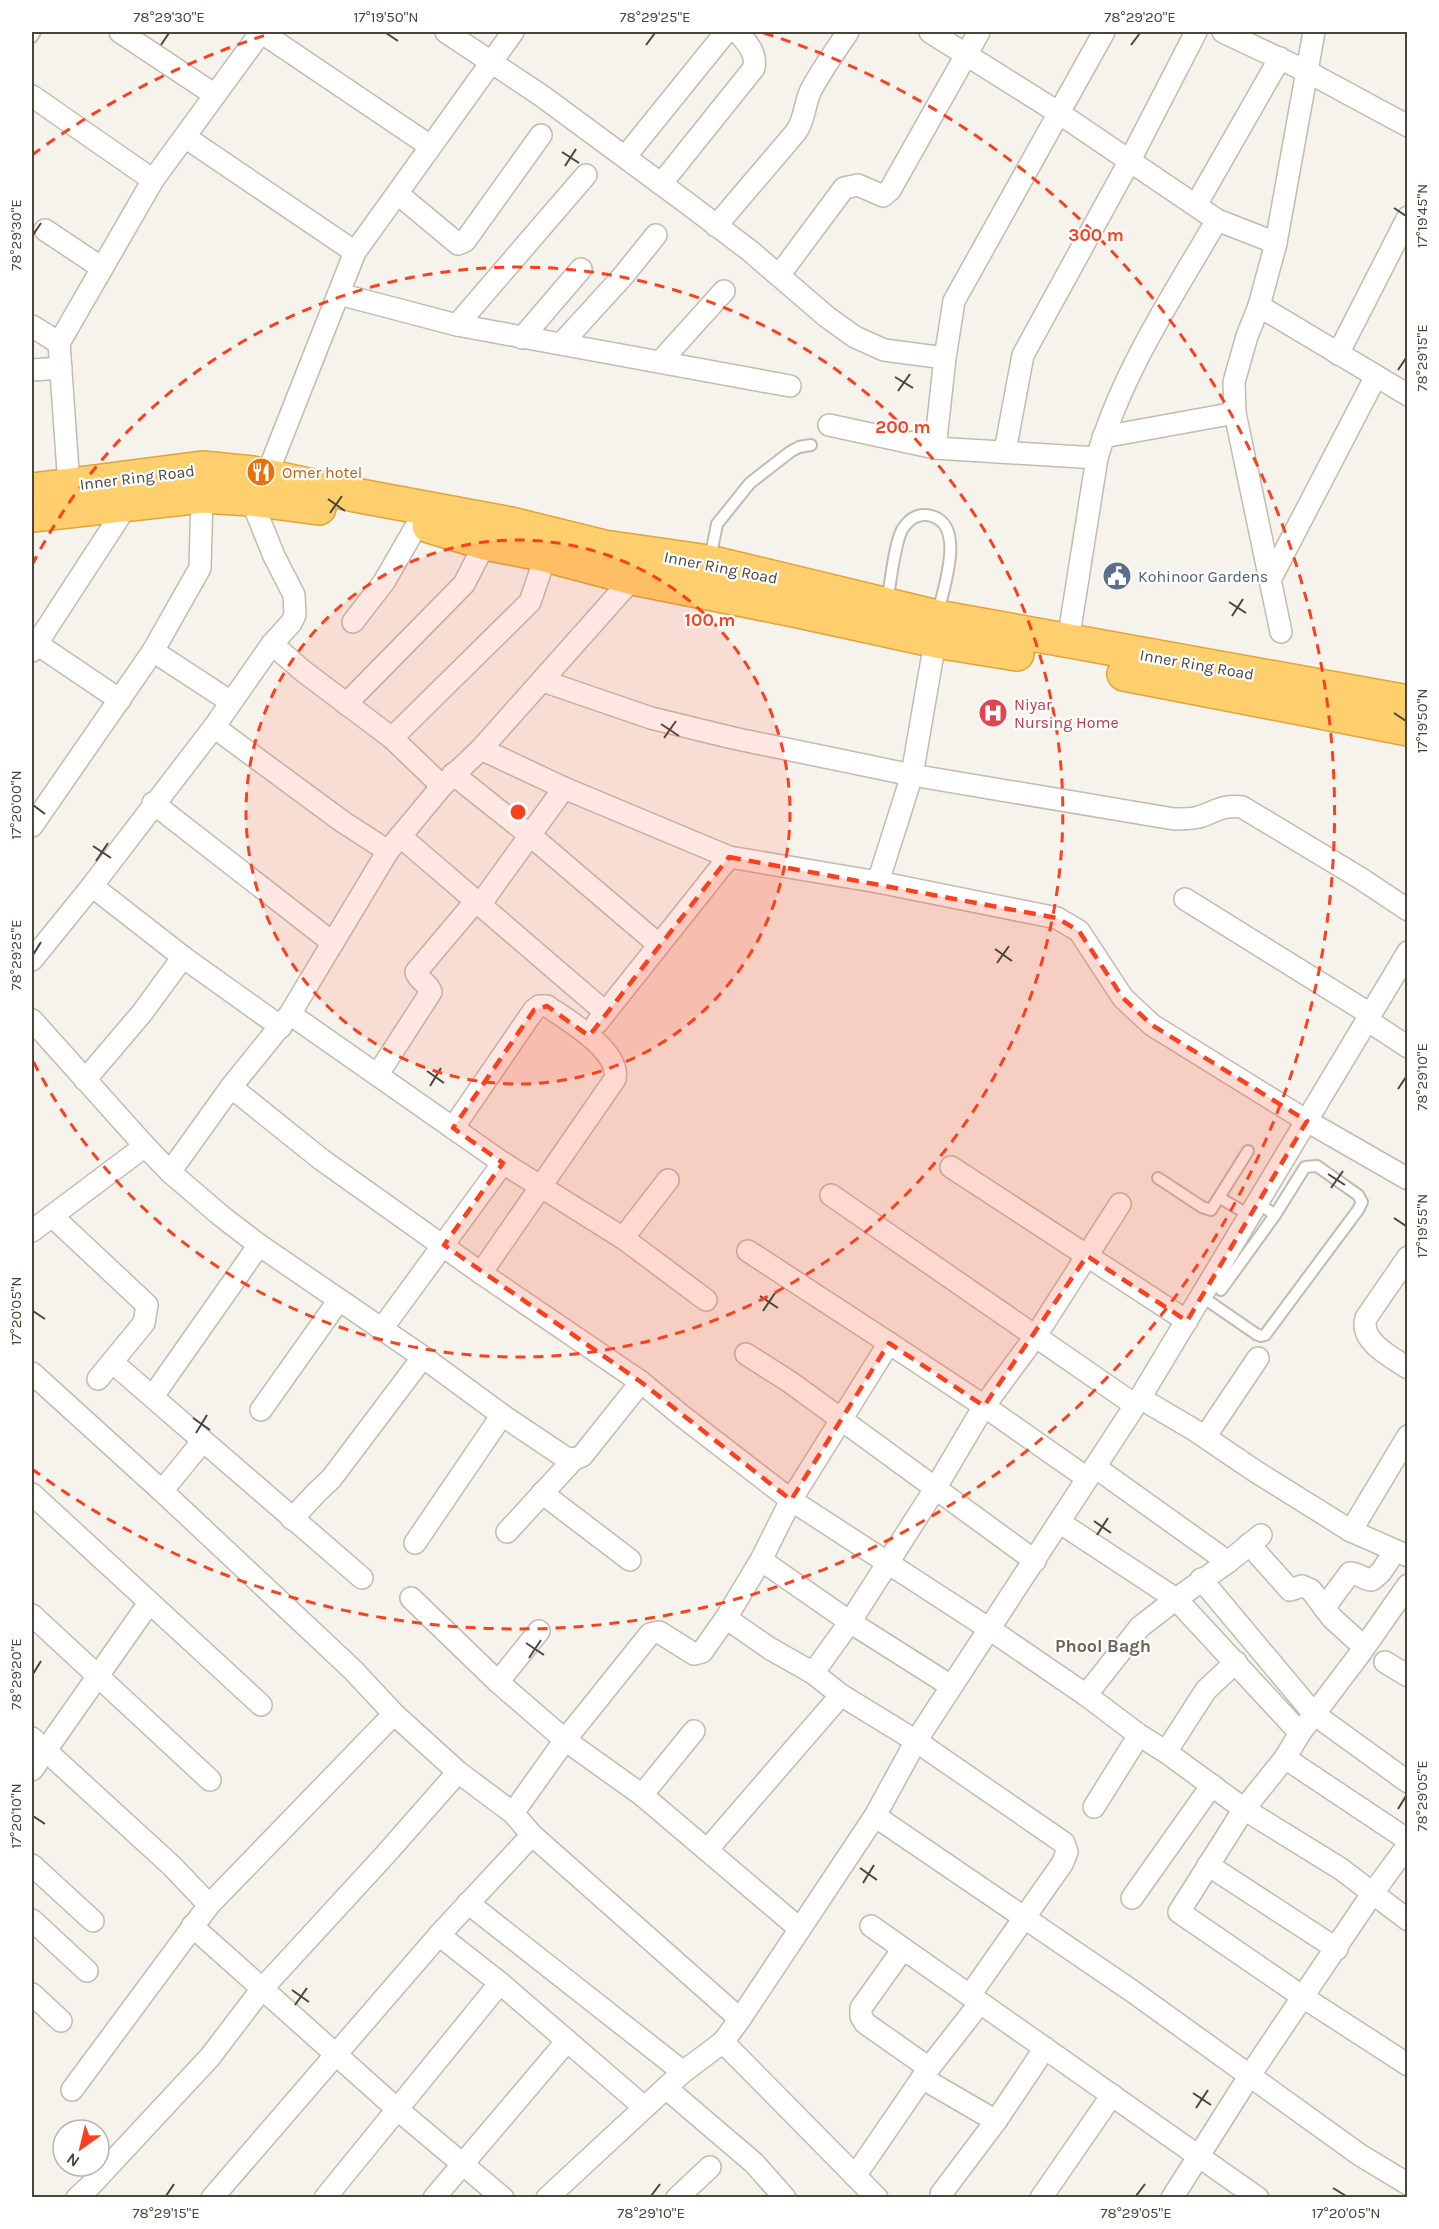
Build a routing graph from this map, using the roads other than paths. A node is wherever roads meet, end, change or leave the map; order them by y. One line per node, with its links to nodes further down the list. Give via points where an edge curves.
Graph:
1 (35, 32): 14 (lane)
2 (120, 32): 19 (street)
3 (446, 32): 17 (street)
4 (513, 32): 17 (street)
5 (726, 32): 26 (street)
6 (738, 32): 30 (street, via 753,51 754,68)
7 (848, 32): 35 (street, via 812,87 801,124)
8 (930, 32): 15 (street)
9 (979, 32): 15 (street)
10 (1104, 32): 21 (street)
11 (1196, 32): 27 (street)
12 (1223, 32): 16 (street)
13 (1314, 32): 18 (street)
14 (32, 37)
15 (966, 53): 21 (street); 42 (street, via 890,190 883,196 858,185 844,188)
16 (1280, 58): 18 (street); 32 (street)
17 (492, 62): 25 (street); 26 (street)
18 (1308, 72): 22 (street); 38 (street)
19 (215, 95): 24 (street); 25 (street, via 261,32)
20 (32, 96): 29 (street)
21 (1059, 114): 27 (street); 52 (street, via 954,301)
22 (1407, 126)
23 (541, 135): 31 (street, via 465,241 458,244)
24 (185, 137): 29 (street); 39 (street)
25 (430, 146): 31 (street)
26 (625, 157): 30 (street)
27 (1129, 162): 32 (street); 64 (street, via 1023,355)
28 (586, 175): 46 (street)
29 (153, 180): 40 (street)
30 (661, 184): 35 (street)
31 (398, 194): 39 (street)
32 (1196, 205): 34 (street)
33 (1407, 217): 51 (street)
34 (1217, 220): 38 (street); 61 (street, via 1139,353)
35 (716, 226): 42 (street)
36 (45, 230): 40 (street)
37 (656, 235): 50 (street)
38 (1276, 243): 45 (street)
39 (355, 252): 44 (street)
40 (102, 268): 49 (street)
41 (581, 269): 48 (street)
42 (780, 274): 52 (street, via 827,316 868,345 903,354)
43 (724, 291): 53 (street)
44 (339, 294): 46 (street); 67 (street)
45 (1259, 306): 51 (street); 59 (street, via 1234,382)
46 (457, 325): 48 (street)
47 (32, 326): 49 (street)
48 (522, 338): 50 (street)
49 (59, 343): 54 (street)
50 (562, 344): 53 (street)
51 (1338, 354): 56 (street)
52 (945, 358): 63 (street)
53 (660, 362): 57 (street)
54 (61, 368): 55 (street); 66 (street)
55 (32, 370)
56 (1376, 376): 58 (street); 77 (street)
57 (790, 386)
58 (1407, 395)
59 (1235, 413): 61 (street); 77 (street)
60 (830, 425): 63 (street)
61 (1103, 437): 65 (street)
62 (811, 445): 75 (lane, via 790,452 750,483 717,524)
63 (935, 448): 64 (street)
64 (1005, 451): 65 (street)
65 (1097, 458): 82 (street)
66 (69, 486): 67 (highway, Inner Ring Road, via 202,468 253,473); 68 (highway, Inner Ring Road)
67 (258, 488): 69 (highway, Inner Ring Road); 72 (highway, Inner Ring Road); 75 (highway, Inner Ring Road, via 510,524 604,547); 83 (street, via 274,556 294,595 295,615)
68 (32, 490)
69 (202, 496): 70 (highway, Inner Ring Road); 85 (street, via 200,568)
70 (127, 505): 71 (highway, Inner Ring Road); 84 (street)
71 (32, 514)
72 (418, 523): 73 (highway, Inner Ring Road); 79 (street, via 384,582)
73 (484, 543): 74 (highway, Inner Ring Road); 90 (street, via 464,584)
74 (546, 555): 76 (highway, Inner Ring Road); 93 (street, via 530,602)
75 (709, 562): 78 (highway, Inner Ring Road)
76 (633, 578): 80 (highway, Inner Ring Road, via 794,610); 86 (street)
77 (1271, 578): 81 (street)
78 (886, 605): 80 (highway, Inner Ring Road); 80 (lane, via 902,529 912,518 926,515 939,521 950,534 951,553)
79 (353, 622)
80 (937, 629): 82 (highway, Inner Ring Road); 92 (highway, Inner Ring Road, via 1044,658); 95 (street)
81 (1281, 632)
82 (1068, 641): 89 (highway, Inner Ring Road)
83 (272, 644): 88 (street); 90 (street)
84 (34, 648): 87 (street)
85 (153, 651): 87 (street); 88 (street)
86 (543, 681): 94 (street); 95 (street, via 651,718)
87 (120, 700): 99 (street)
88 (231, 702): 91 (street)
89 (1407, 702)
90 (346, 704): 93 (street)
91 (214, 727): 98 (street); 101 (street, via 343,822)
92 (1407, 729)
93 (392, 738): 96 (street)
94 (481, 749): 96 (street); 97 (street)
95 (912, 775): 103 (street); 107 (street, via 1174,819 1198,818 1218,808 1242,807)
96 (448, 780): 100 (street); 101 (street)
97 (564, 788): 100 (street); 102 (street)
98 (153, 803): 104 (street); 108 (street)
99 (32, 826)
100 (531, 836): 106 (street); 109 (street)
101 (394, 843): 106 (street); 108 (street)
102 (729, 856): 103 (street); 109 (street)
103 (878, 882): 122 (street, via 1057,918 1079,931 1123,998 1152,1025)
104 (92, 886): 111 (street); 112 (street)
105 (1185, 899): 114 (street)
106 (477, 904): 113 (street); 119 (street, via 416,972 431,992)
107 (1407, 910)
108 (333, 943): 116 (street)
109 (659, 945): 113 (street)
110 (1407, 951): 114 (street)
111 (183, 957): 116 (street); 120 (street)
112 (32, 960)
113 (605, 1012): 117 (street)
114 (1369, 1017): 118 (street); 122 (street)
115 (32, 1020): 120 (street)
116 (285, 1020): 119 (street); 121 (street)
117 (589, 1036): 123 (street, via 547,1006 539,1006); 132 (street, via 614,1061 615,1079)
118 (1407, 1047)
119 (378, 1074): 123 (street)
120 (86, 1080): 124 (street)
121 (231, 1087): 128 (street); 140 (street, via 322,1160)
122 (1307, 1121): 130 (street); 136 (street)
123 (453, 1128): 126 (street)
124 (145, 1146): 128 (street); 137 (street)
125 (1248, 1151): 134 (lane)
126 (503, 1163): 132 (street); 140 (street)
127 (951, 1167): 142 (street)
128 (170, 1172): 139 (street)
129 (1158, 1178): 134 (lane, via 1211,1210)
130 (1407, 1179)
131 (668, 1180): 138 (street)
132 (541, 1186): 138 (street); 144 (street)
133 (831, 1195): 150 (street)
134 (1220, 1198): 136 (lane)
135 (1120, 1204): 142 (street)
136 (1261, 1211): 145 (street); 145 (lane, via 1305,1167 1312,1165 1358,1195 1362,1202 1265,1335 1256,1334)
137 (38, 1222): 155 (street, via 147,1305 144,1323)
138 (623, 1238): 147 (street)
139 (260, 1245): 146 (street); 160 (street)
140 (444, 1245): 144 (street); 149 (street)
141 (748, 1251): 151 (street)
142 (1087, 1256): 148 (street); 150 (street)
143 (1407, 1257): 156 (street, via 1363,1327 1377,1347)
144 (481, 1273): 159 (street)
145 (1214, 1290): 148 (street)
146 (339, 1300): 149 (street); 163 (street)
147 (706, 1300)
148 (1187, 1321): 161 (street)
149 (381, 1330): 153 (street)
150 (1035, 1337): 161 (street); 162 (street)
151 (889, 1343): 162 (street); 165 (street)
152 (746, 1354): 165 (street)
153 (423, 1357): 164 (street); 176 (street, via 332,1479)
154 (1258, 1358): 167 (street)
155 (112, 1362): 158 (street); 160 (street)
156 (1407, 1368)
157 (32, 1373): 172 (street)
158 (98, 1378)
159 (641, 1382): 169 (street, via 582,1456); 175 (street)
160 (153, 1396): 168 (street)
161 (1138, 1402): 167 (street); 170 (street)
162 (984, 1406): 170 (street); 171 (street)
163 (261, 1410)
164 (502, 1415): 169 (street); 180 (street)
165 (842, 1420): 171 (street); 175 (street)
166 (1407, 1436): 178 (street)
167 (1205, 1437): 178 (street)
168 (202, 1442): 172 (street); 176 (street)
169 (574, 1460): 173 (street)
170 (1091, 1472): 177 (street); 185 (street)
171 (935, 1489): 184 (street); 186 (street)
172 (162, 1491): 210 (street)
173 (542, 1493): 179 (street); 182 (street)
174 (32, 1494): 192 (street)
175 (791, 1500): 183 (street); 186 (street)
176 (292, 1520): 187 (street)
177 (1059, 1521): 184 (street); 191 (street)
178 (1351, 1531): 181 (street)
179 (507, 1532)
180 (415, 1543)
181 (1401, 1553): 193 (street, via 1372,1580 1350,1573)
182 (630, 1560)
183 (761, 1560): 195 (street); 196 (street)
184 (1035, 1561): 197 (street)
185 (1228, 1562): 188 (street); 193 (street, via 1255,1540 1290,1590 1307,1587)
186 (886, 1563): 196 (street); 197 (street)
187 (362, 1578)
188 (1201, 1579): 191 (street); 211 (street)
189 (1407, 1585): 199 (street)
190 (411, 1598): 205 (street)
191 (1176, 1599): 200 (street); 208 (street, via 1140,1627)
192 (149, 1603): 203 (street); 209 (street)
193 (1324, 1608): 199 (street)
194 (32, 1615): 203 (street)
195 (726, 1618): 202 (street); 215 (street, via 698,1654 658,1632 650,1634)
196 (850, 1622): 202 (street); 206 (street)
197 (988, 1628): 206 (street); 208 (street)
198 (539, 1631): 205 (street)
199 (1364, 1647): 211 (street)
200 (1236, 1662): 213 (street); 218 (street, via 1206,1690)
201 (1385, 1662): 204 (street)
202 (813, 1673): 207 (street)
203 (98, 1675): 217 (street); 222 (street)
204 (1407, 1676)
205 (498, 1682): 215 (street)
206 (951, 1686): 216 (street)
207 (841, 1695): 216 (street); 233 (street)
208 (1086, 1695): 214 (street)
209 (261, 1705)
210 (394, 1714): 221 (street); 239 (street)
211 (1314, 1714): 213 (street); 223 (street)
212 (694, 1731): 225 (street)
213 (1300, 1733): 219 (street)
214 (1139, 1735): 218 (street); 226 (street)
215 (565, 1740): 225 (street); 228 (street)
216 (916, 1741): 229 (street); 240 (street, via 1064,1843 1067,1852 1062,1864)
217 (39, 1744): 220 (street); 239 (street)
218 (1166, 1752): 224 (street)
219 (1285, 1758): 227 (street); 231 (street)
220 (32, 1770)
221 (458, 1772): 228 (street); 252 (street)
222 (210, 1780)
223 (1407, 1782)
224 (1212, 1785): 227 (street); 237 (street)
225 (642, 1795): 233 (street)
226 (1094, 1807)
227 (1244, 1809): 235 (street); 236 (street, via 1341,1869)
228 (513, 1813): 230 (street)
229 (875, 1816): 240 (street); 246 (street)
230 (532, 1834): 238 (street); 256 (street)
231 (1407, 1840)
232 (1407, 1845): 236 (street)
233 (707, 1850): 246 (street)
234 (32, 1865): 243 (street)
235 (1208, 1865): 249 (street); 254 (street, via 1179,1912)
236 (1372, 1894): 242 (street); 249 (street)
237 (1132, 1898)
238 (468, 1903): 247 (street); 263 (street)
239 (209, 1905): 244 (street)
240 (1024, 1917): 255 (street); 265 (street)
241 (32, 1920): 250 (street)
242 (1407, 1920)
243 (93, 1922)
244 (192, 1926): 252 (street); 267 (street)
245 (871, 1926): 248 (street)
246 (800, 1929): 256 (street)
247 (439, 1935): 251 (street); 261 (street)
248 (903, 1949): 255 (street); 264 (street, via 861,2008 861,2016)
249 (1337, 1949): 254 (street)
250 (87, 1971)
251 (500, 1983): 258 (street); 270 (street)
252 (261, 1990): 261 (street); 278 (street, via 210,2056)
253 (32, 1994): 257 (street)
254 (1303, 1997): 262 (street); 265 (street)
255 (975, 1999): 260 (street); 264 (street)
256 (740, 2019): 259 (street)
257 (62, 2021)
258 (567, 2041): 269 (street); 273 (street)
259 (723, 2042): 263 (street); 275 (street)
260 (1045, 2048): 268 (street); 271 (street)
261 (336, 2055): 270 (street); 279 (street)
262 (1407, 2065)
263 (683, 2072): 266 (street)
264 (926, 2073): 271 (street); 275 (street)
265 (1250, 2075): 272 (street); 276 (street)
266 (666, 2088): 269 (street); 285 (street, via 754,2163)
267 (72, 2090)
268 (1112, 2095): 272 (street); 287 (street)
269 (644, 2107): 283 (street)
270 (397, 2109): 273 (street); 280 (street)
271 (996, 2121): 277 (street)
272 (1199, 2156): 288 (street); 289 (street)
273 (463, 2166): 281 (street); 282 (street)
274 (710, 2167): 284 (street)
275 (855, 2176): 286 (street)
276 (1407, 2184)
277 (941, 2194)
278 (77, 2198)
279 (212, 2198)
280 (324, 2198)
281 (434, 2198)
282 (503, 2198)
283 (547, 2198)
284 (677, 2198)
285 (785, 2198)
286 (877, 2198)
287 (1041, 2198)
288 (1172, 2198)
289 (1258, 2198)

